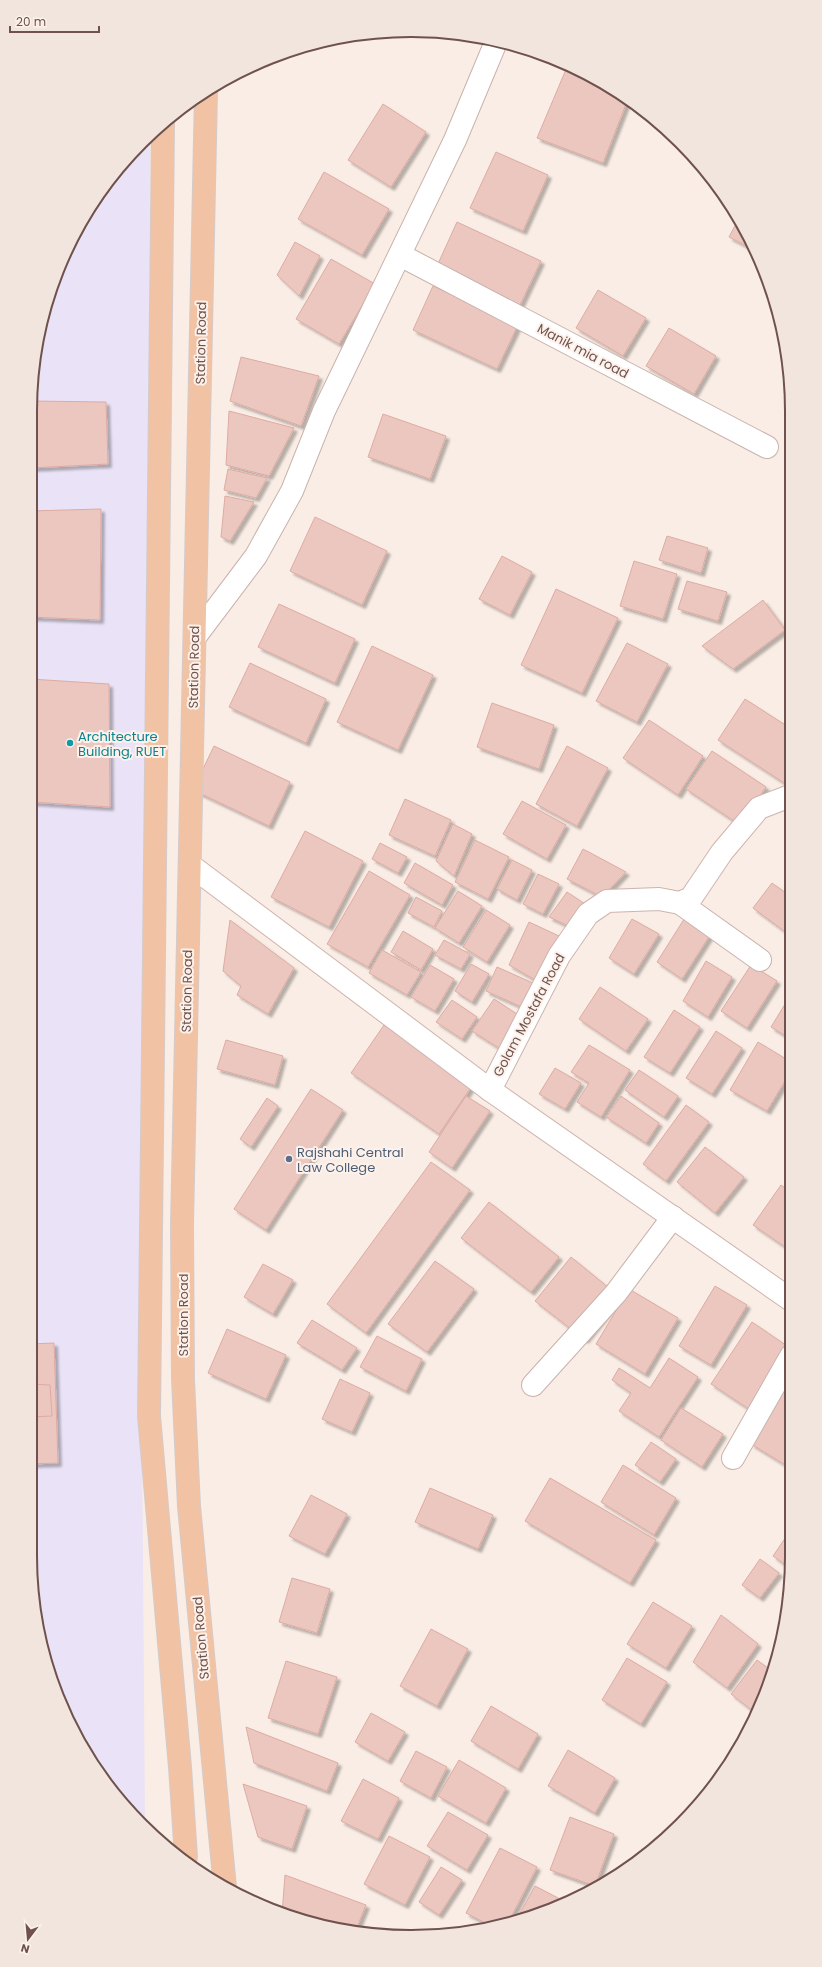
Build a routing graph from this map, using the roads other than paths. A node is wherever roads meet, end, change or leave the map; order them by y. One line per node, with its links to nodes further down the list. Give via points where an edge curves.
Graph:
1 (494, 47): 4 (street, via 455,140)
2 (206, 98): 6 (main road, Station Road)
3 (163, 131): 17 (main road, via 149,1416)
4 (400, 255): 5 (street, Manik mia road); 6 (street, via 324,411 292,491 256,556)
5 (767, 447)
6 (195, 636): 8 (main road, Station Road)
7 (785, 798): 9 (street, via 760,808 722,852 691,898)
8 (190, 865): 11 (street); 18 (main road, Station Road, via 182,1224 183,1380 189,1506)
9 (680, 903): 10 (street); 11 (street, Golam Mostafa Road, via 659,898 607,901 588,914 559,956)
10 (760, 960)
11 (490, 1090): 12 (street)
12 (673, 1217): 13 (street); 15 (street, via 616,1293)
13 (785, 1296)
14 (785, 1367): 16 (street)
15 (533, 1385)
16 (733, 1458)
17 (186, 1855)
18 (224, 1880)

